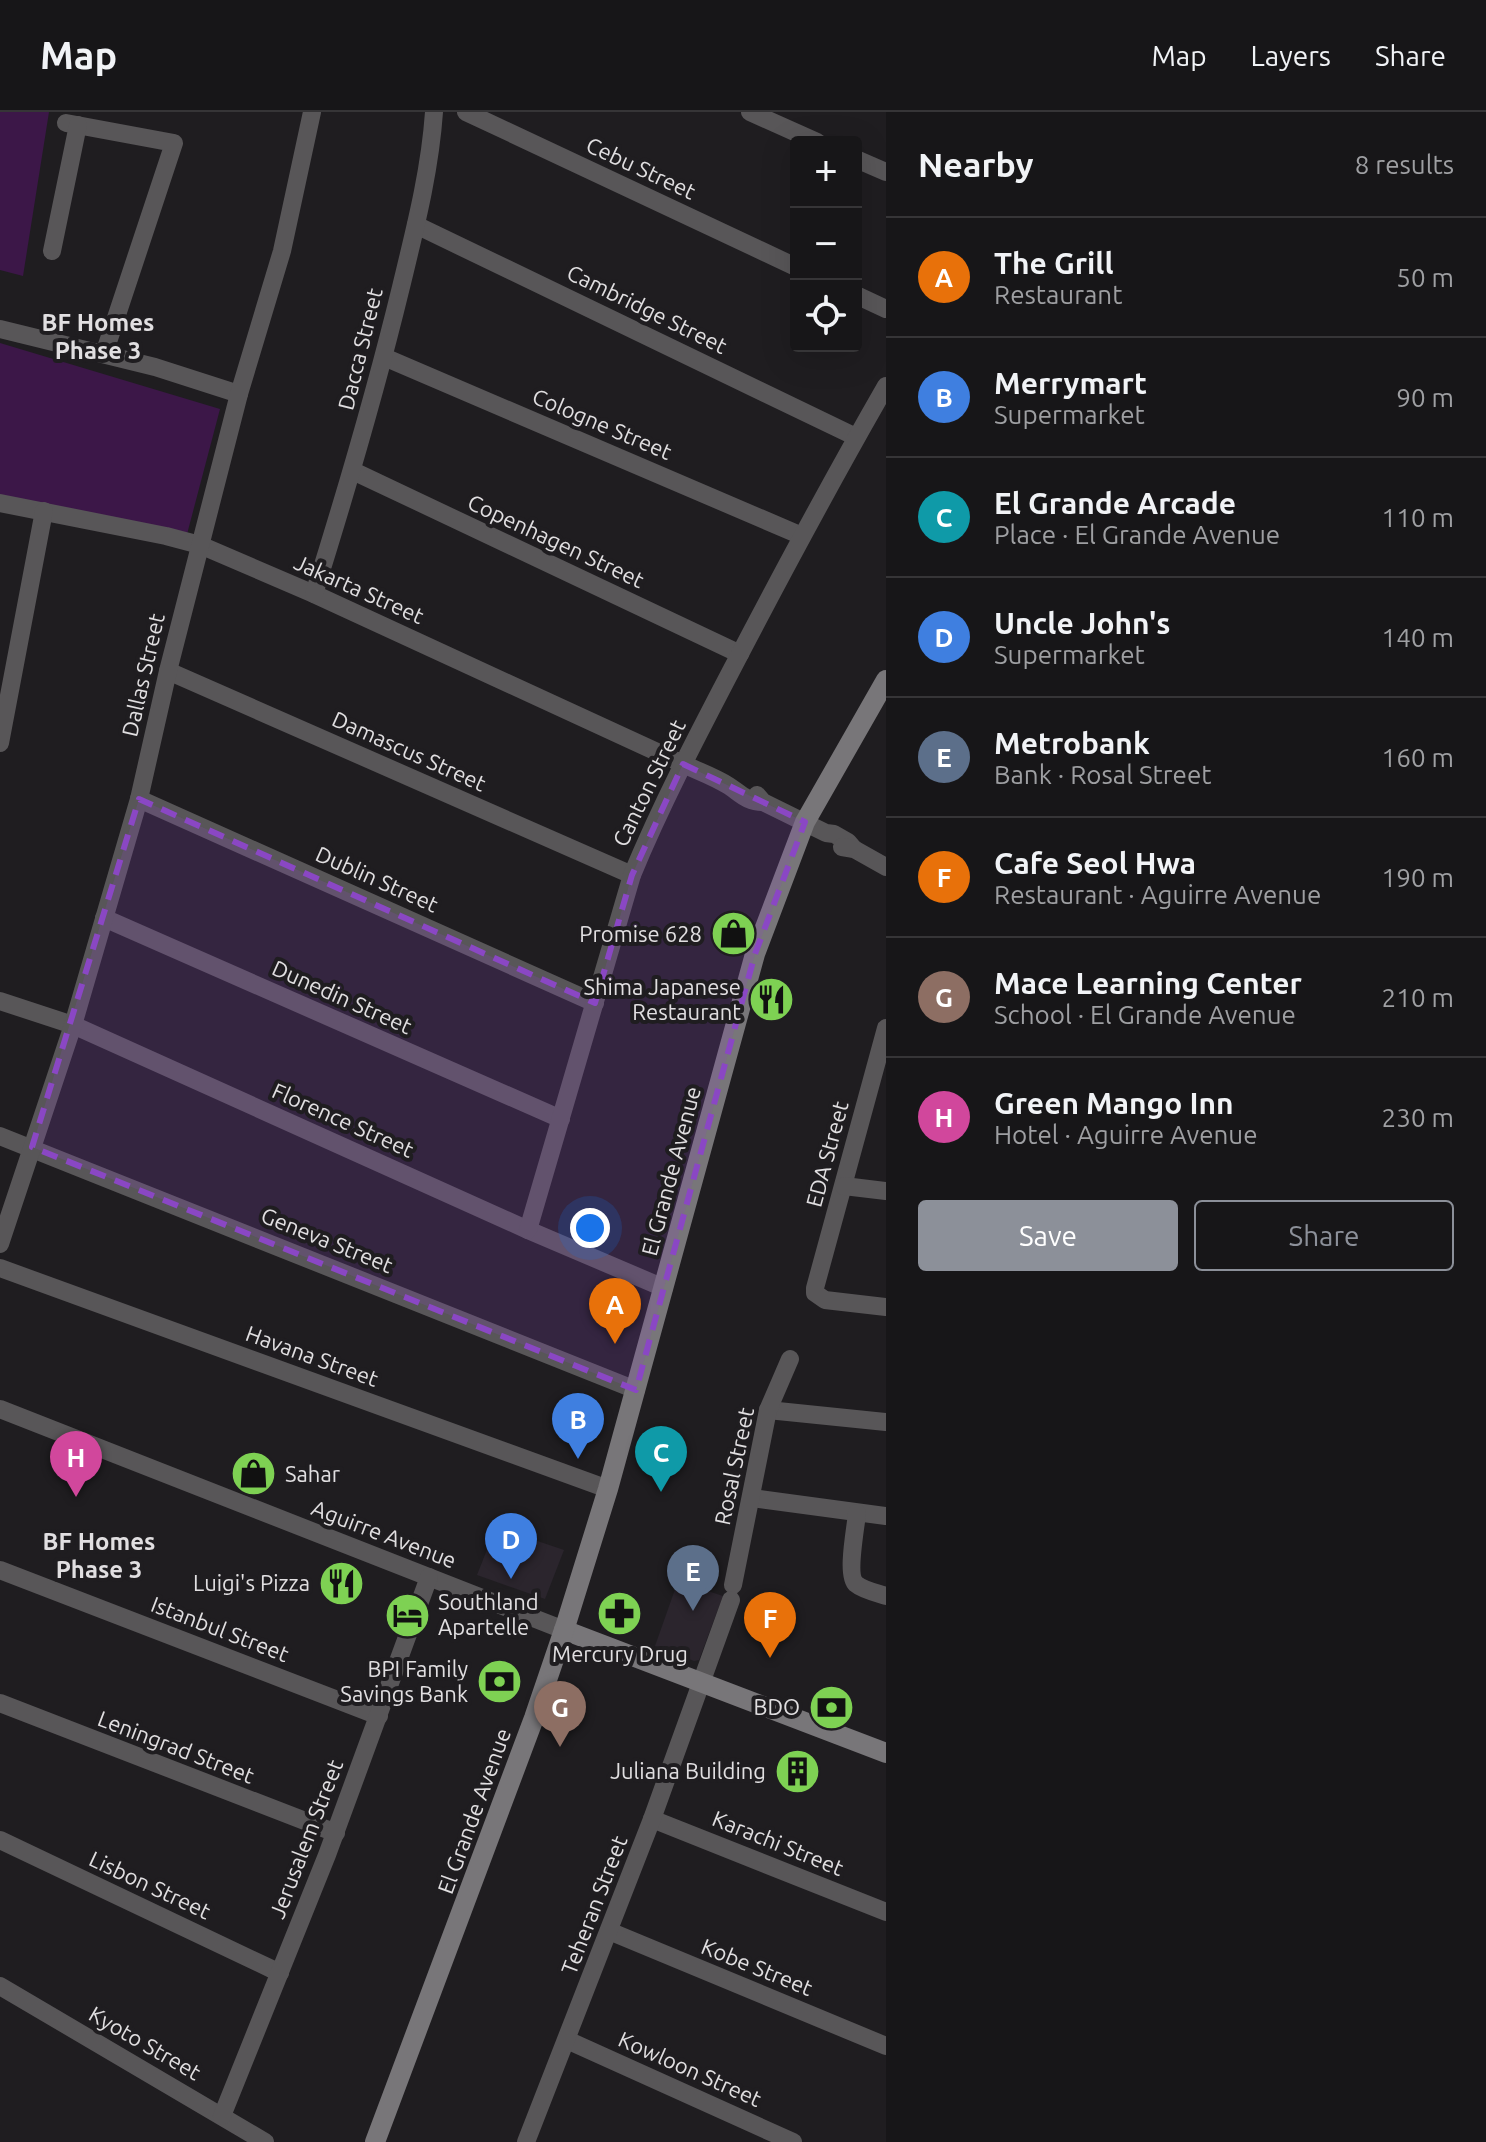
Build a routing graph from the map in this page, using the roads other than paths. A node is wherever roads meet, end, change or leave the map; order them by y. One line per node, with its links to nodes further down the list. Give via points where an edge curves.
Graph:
1 (312, 112): 17 (street, Dallas Street, via 282,251)
2 (434, 112): 8 (street, Dacca Street)
3 (466, 112): 10 (street, Cebu Street)
4 (750, 112): 5 (street)
5 (804, 136)
6 (862, 162): 7 (street)
7 (886, 172)
8 (416, 225): 15 (street, Dacca Street); 18 (street, Cambridge Street)
9 (52, 251): 14 (street, via 72,124 174,143)
10 (790, 264)
11 (862, 298): 12 (street)
12 (886, 309)
13 (0, 329): 14 (street)
14 (104, 354): 17 (street)
15 (384, 357): 19 (street, Dacca Street); 22 (street, Cologne Street)
16 (886, 386): 18 (street, Canton Street)
17 (239, 394): 23 (street, Dallas Street)
18 (856, 437): 22 (street, Canton Street)
19 (353, 471): 24 (street, Dacca Street); 25 (street, Copenhagen Street)
20 (0, 503): 21 (street, Jakarta Street)
21 (44, 511): 23 (street, Jakarta Street); 28 (street)
22 (802, 536): 25 (street, Canton Street)
23 (200, 545): 24 (street, Jakarta Street); 26 (street, Dallas Street)
24 (314, 594): 29 (street, Jakarta Street)
25 (740, 654): 29 (street, Canton Street)
26 (168, 671): 30 (street, Dallas Street); 33 (street, Damascus Street)
27 (886, 680): 31 (street, El Grande Avenue)
28 (0, 743)
29 (683, 764): 31 (street, Jakarta Street); 33 (street, Canton Street)
30 (139, 799): 34 (street, Dallas Street); 36 (street, Dublin Street)
31 (805, 822): 32 (street, Jakarta Street); 48 (street, El Grande Avenue, via 755,954)
32 (886, 867)
33 (632, 875): 36 (street, Canton Street)
34 (104, 918): 37 (street, Dallas Street); 40 (street, Dunedin Street)
35 (0, 1001): 37 (street, Florence Street)
36 (595, 1003): 40 (street, Canton Street)
37 (73, 1025): 42 (street, Dallas Street); 45 (street, Florence Street)
38 (886, 1028): 39 (street, EDA Street)
39 (878, 1082): 43 (street, EDA Street)
40 (561, 1119): 45 (street, Canton Street)
41 (0, 1136): 42 (street, Geneva Street)
42 (32, 1147): 46 (street, Dallas Street); 51 (street, Geneva Street)
43 (844, 1186): 44 (street); 49 (street, EDA Street, via 815,1293 825,1300)
44 (886, 1191)
45 (528, 1230): 48 (street, Florence Street)
46 (0, 1244)
47 (0, 1268): 55 (street, Havana Street)
48 (664, 1288): 51 (street, El Grande Avenue)
49 (886, 1307)
50 (790, 1359): 53 (street, Rosal Street)
51 (636, 1390): 55 (street, El Grande Avenue)
52 (0, 1409): 60 (street, Aguirre Avenue)
53 (768, 1410): 54 (street); 56 (street, Rosal Street)
54 (886, 1422)
55 (608, 1489): 62 (street, El Grande Avenue)
56 (752, 1498): 57 (street); 63 (street, Rosal Street, via 732,1593)
57 (857, 1513): 58 (street); 61 (street, via 853,1580)
58 (886, 1516)
59 (0, 1570): 65 (street, Istanbul Street)
60 (429, 1577): 62 (street, Aguirre Avenue); 65 (street, Jerusalem Street)
61 (886, 1596)
62 (564, 1630): 63 (street, Aguirre Avenue); 78 (street, El Grande Avenue)
63 (701, 1683): 66 (street, Aguirre Avenue); 67 (street, Teheran Street)
64 (0, 1703): 68 (street, Leningrad Street)
65 (379, 1716): 68 (street, Jerusalem Street)
66 (886, 1753)
67 (652, 1819): 70 (street, Karachi Street); 71 (street, Teheran Street)
68 (336, 1833): 72 (street, Jerusalem Street)
69 (0, 1840): 72 (street, Lisbon Street)
70 (886, 1912)
71 (609, 1931): 74 (street, Teheran Street); 75 (street, Kobe Street)
72 (280, 1973): 76 (street, Jerusalem Street)
73 (0, 1986): 76 (street, Kyoto Street)
74 (567, 2040): 79 (street, Teheran Street); 80 (street, Kowloon Street)
75 (886, 2046)
76 (222, 2116): 77 (street, Kyoto Street)
77 (265, 2142)
78 (375, 2142)
79 (526, 2142)
80 (793, 2142)

